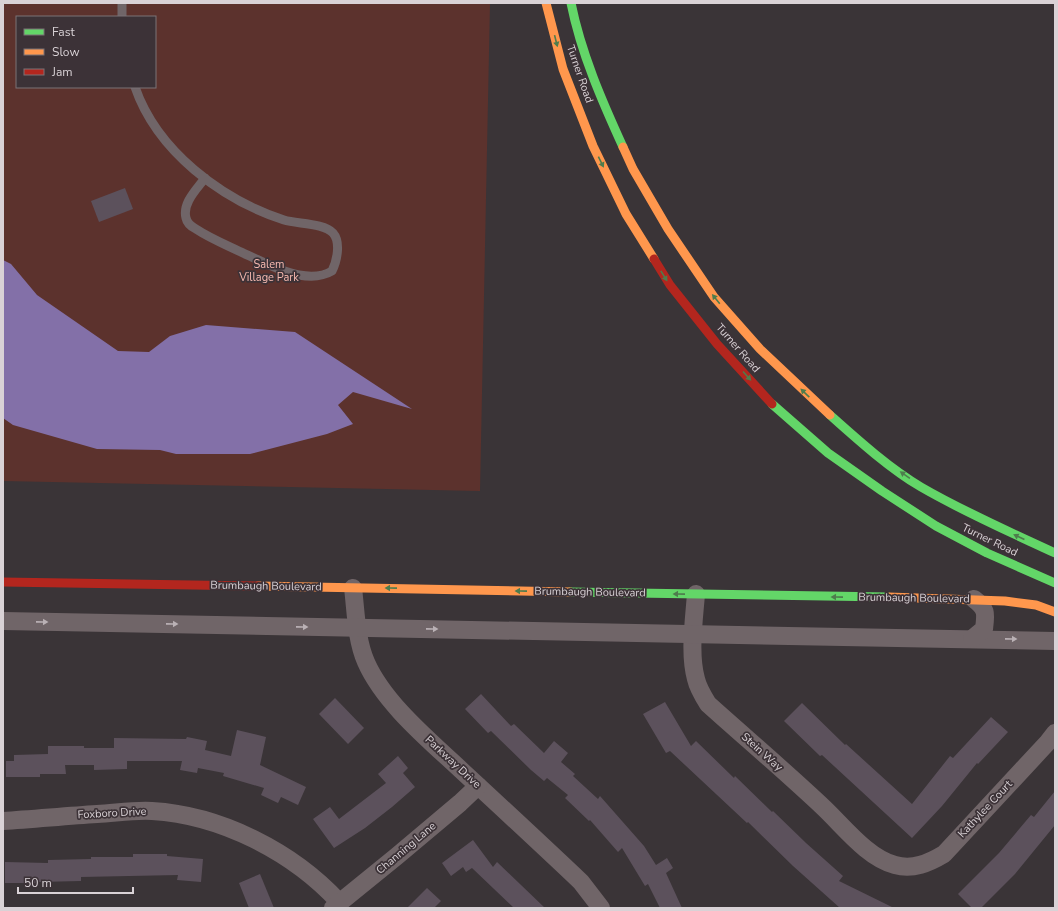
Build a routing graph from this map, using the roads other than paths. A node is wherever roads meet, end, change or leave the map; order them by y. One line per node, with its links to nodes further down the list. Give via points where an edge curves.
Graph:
1 (122, 3): 4 (lane)
2 (546, 3): 9 (main road, Turner Road, one-way to 9, via 563,69 593,146 626,214 670,285 717,344 770,403 828,453 936,526 987,553)
3 (571, 3): 7 (main road, Turner Road, one-way to 3, via 920,486 868,449 760,349 719,303 668,229 633,169 603,103)
4 (122, 16)
5 (135, 88): 6 (lane, via 162,136 183,160)
6 (205, 178): 6 (lane, via 185,208 187,222 195,229 282,270 299,275 319,276 332,271 337,246 333,233 325,228 285,220 252,208 229,196)
7 (1055, 553)
8 (3, 582): 10 (main road, Brumbaugh Boulevard)
9 (1055, 583)
10 (353, 588): 11 (main road, Brumbaugh Boulevard, one-way to 10); 15 (street, Parkway Drive)
11 (696, 594): 12 (main road, Brumbaugh Boulevard, one-way to 11); 16 (street, Stein Way)
12 (974, 599): 13 (main road, via 1015,602 1045,607); 17 (street, Brumbaugh Boulevard, via 982,606 985,615 984,629)
13 (1055, 612)
14 (3, 621): 15 (street, one-way to 15)
15 (357, 628): 16 (street, one-way to 16); 20 (street, Parkway Drive, via 366,661 386,695)
16 (694, 634): 17 (street); 22 (street, Stein Way, via 693,666 701,692 708,704 819,803 863,847 895,866)
17 (972, 639): 18 (street, one-way to 18)
18 (1055, 641)
19 (1055, 733): 22 (street, Kathylee Court, via 944,854 920,866)
20 (478, 786): 23 (street, Channing Lane); 24 (street, Parkway Drive, via 581,882)
21 (3, 821): 23 (street, Foxboro Drive, via 132,810 189,817 243,834 285,856 328,890)
22 (905, 867)
23 (336, 905)
24 (601, 908)

